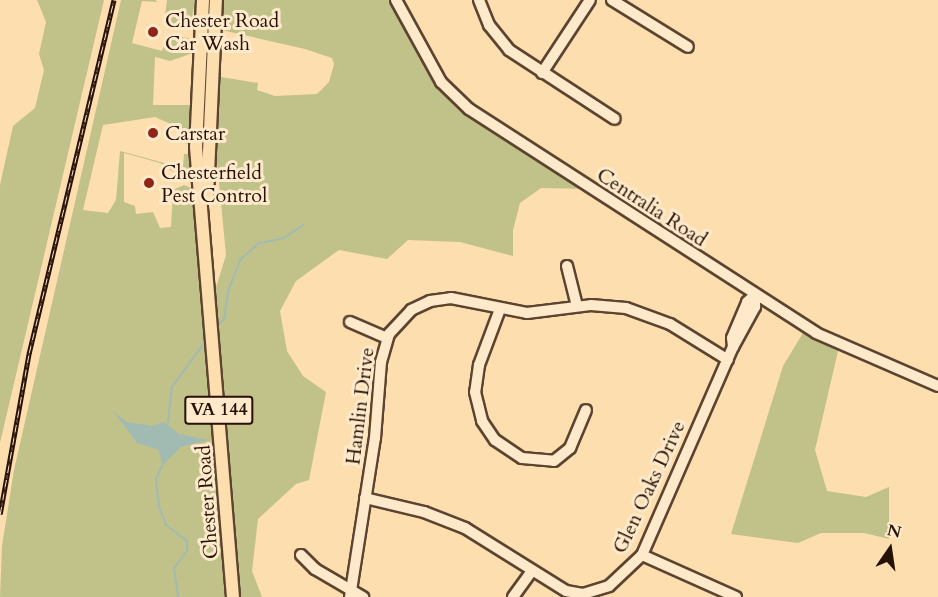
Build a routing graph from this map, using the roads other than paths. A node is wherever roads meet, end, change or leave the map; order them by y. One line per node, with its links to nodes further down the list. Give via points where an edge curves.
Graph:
1 (203, 0): 10 (main road, Chester Road / VA 144, via 195,132)
2 (216, 0): 10 (main road, Chester Road / VA 144)
3 (396, 0): 12 (street, Centralia Road, via 441,82 460,102)
4 (478, 0): 8 (street, via 504,44)
5 (590, 0): 8 (street)
6 (612, 0): 7 (street)
7 (688, 47)
8 (542, 73): 9 (street)
9 (615, 119)
10 (205, 224): 25 (main road, Chester Road / VA 144)
11 (567, 266): 13 (street)
12 (755, 296): 17 (street, Glen Oaks Drive, via 755,307); 18 (street, Centralia Road, via 840,346)
13 (577, 306): 14 (street, Hamlin Drive, via 527,313); 17 (street, Hamlin Drive, via 609,306 649,315)
14 (500, 309): 16 (street, Hamlin Drive, via 462,298 430,301 402,317); 19 (street, via 479,365 475,392 482,421 495,440 522,458 554,461 570,448)
15 (350, 322): 16 (street)
16 (387, 338): 20 (street, Hamlin Drive, via 378,379)
17 (728, 360): 22 (street, Glen Oaks Drive)
18 (938, 386)
19 (586, 410)
20 (365, 498): 23 (street, Glen Oaks Drive, via 424,512 465,528); 24 (street, Hamlin Drive)
21 (301, 555): 24 (street)
22 (642, 555): 23 (street, Glen Oaks Drive, via 618,580 591,593 566,591); 28 (street)
23 (531, 572): 27 (street)
24 (350, 594): 26 (street)
25 (233, 597)
26 (363, 597)
27 (513, 597)
28 (736, 597)

